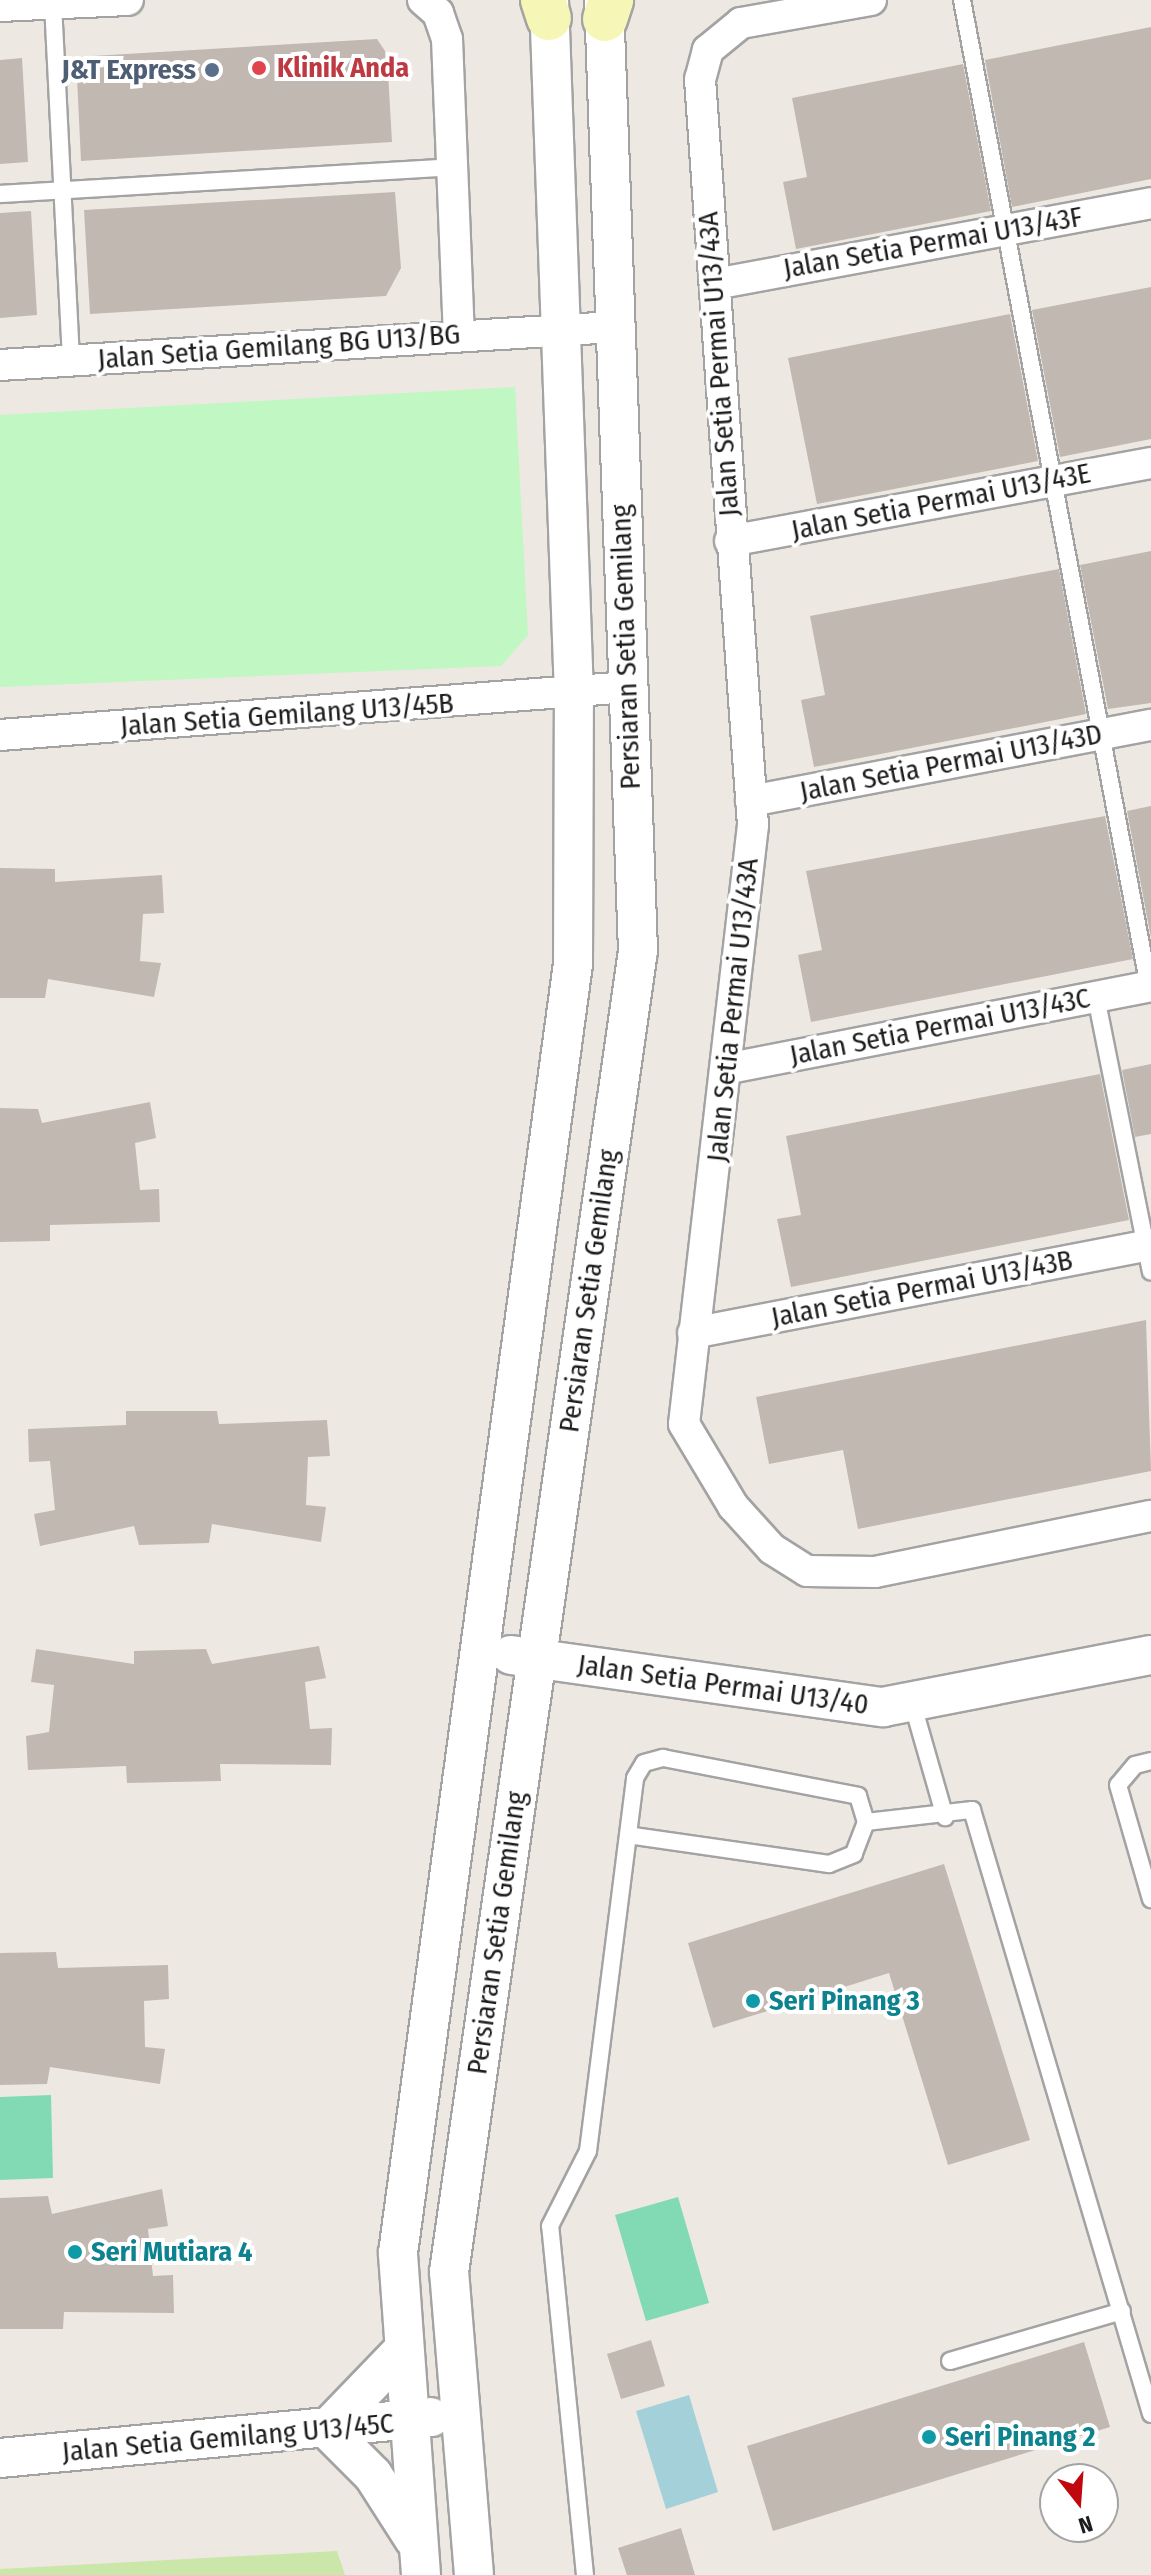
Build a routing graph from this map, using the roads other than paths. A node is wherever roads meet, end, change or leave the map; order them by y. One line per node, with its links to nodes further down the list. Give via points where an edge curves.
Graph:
1 (128, 0): 5 (street)
2 (423, 0): 9 (street, via 438,13 447,39)
3 (871, 0): 14 (street, Jalan Setia Permai U13/43A, via 741,23 708,50 700,79)
4 (962, 0): 13 (lane)
5 (53, 4): 6 (street); 10 (lane)
6 (0, 6)
7 (547, 6): 16 (street, Persiaran Setia Gemilang)
8 (606, 6): 15 (street, Persiaran Setia Gemilang)
9 (452, 167): 10 (lane); 17 (street)
10 (62, 190): 11 (lane); 18 (lane)
11 (0, 194)
12 (1151, 203): 13 (street, Jalan Setia Permai U13/43F)
13 (1006, 230): 14 (street, Jalan Setia Permai U13/43F); 21 (lane)
14 (715, 284): 22 (street, Jalan Setia Permai U13/43A)
15 (614, 327): 16 (street, Jalan Setia Gemilang BG U13/BG); 23 (street, Persiaran Setia Gemilang)
16 (559, 329): 17 (street, Jalan Setia Gemilang BG U13/BG); 24 (street, Persiaran Setia Gemilang)
17 (459, 336): 18 (street, Jalan Setia Gemilang BG U13/BG)
18 (71, 361): 19 (street, Jalan Setia Gemilang BG U13/BG)
19 (0, 365)
20 (1151, 463): 21 (street, Jalan Setia Permai U13/43E)
21 (1053, 481): 22 (street, Jalan Setia Permai U13/43E); 26 (lane)
22 (730, 541): 28 (street, Jalan Setia Permai U13/43A)
23 (628, 687): 24 (street, Jalan Setia Gemilang U13/45B); 37 (street, Persiaran Setia Gemilang, via 638,951)
24 (574, 695): 27 (street, Jalan Setia Gemilang U13/45B); 35 (street, Persiaran Setia Gemilang, via 573,964)
25 (1151, 725): 26 (street, Jalan Setia Permai U13/43D)
26 (1101, 734): 28 (street, Jalan Setia Permai U13/43D); 29 (lane)
27 (0, 735)
28 (751, 801): 31 (street, Jalan Setia Permai U13/43A)
29 (1150, 987): 30 (street, Jalan Setia Permai U13/43C)
30 (1096, 997): 31 (street, Jalan Setia Permai U13/43C); 32 (lane)
31 (730, 1068): 33 (street, Jalan Setia Permai U13/43A)
32 (1149, 1254): 33 (street, Jalan Setia Permai U13/43B)
33 (693, 1333): 34 (street, Jalan Setia Permai U13/43A, via 683,1408 690,1445 772,1549 807,1571 875,1572)
34 (1151, 1516)
35 (482, 1651): 37 (street, Jalan Setia Permai U13/40); 45 (street, Persiaran Setia Gemilang, via 411,2132 398,2253)
36 (1151, 1655): 38 (street, Jalan Setia Permai U13/40)
37 (536, 1658): 38 (street, Jalan Setia Permai U13/40, via 805,1700 883,1707); 47 (street, Persiaran Setia Gemilang, via 449,2272)
38 (912, 1702): 40 (lane)
39 (1151, 1761): 43 (lane, via 1135,1765 1118,1785)
40 (945, 1817): 41 (lane); 44 (lane, via 972,1810)
41 (866, 1822): 42 (lane, via 854,1854 829,1864); 42 (lane, via 858,1796 663,1758 644,1763 635,1778)
42 (628, 1835): 54 (lane, via 588,2151 550,2226)
43 (1151, 1899)
44 (1122, 2311): 46 (lane); 48 (lane)
45 (402, 2351): 49 (street, Persiaran Setia Gemilang); 50 (street)
46 (950, 2361)
47 (455, 2413): 49 (street, Jalan Setia Gemilang U13/45C); 53 (street, Persiaran Setia Gemilang)
48 (1151, 2414)
49 (405, 2421): 50 (street, Jalan Setia Gemilang U13/45C); 52 (street, Persiaran Setia Gemilang)
50 (327, 2429): 51 (street, Jalan Setia Gemilang U13/45C); 52 (street, via 373,2475)
51 (0, 2458)
52 (420, 2559)
53 (474, 2575)
54 (585, 2575)

